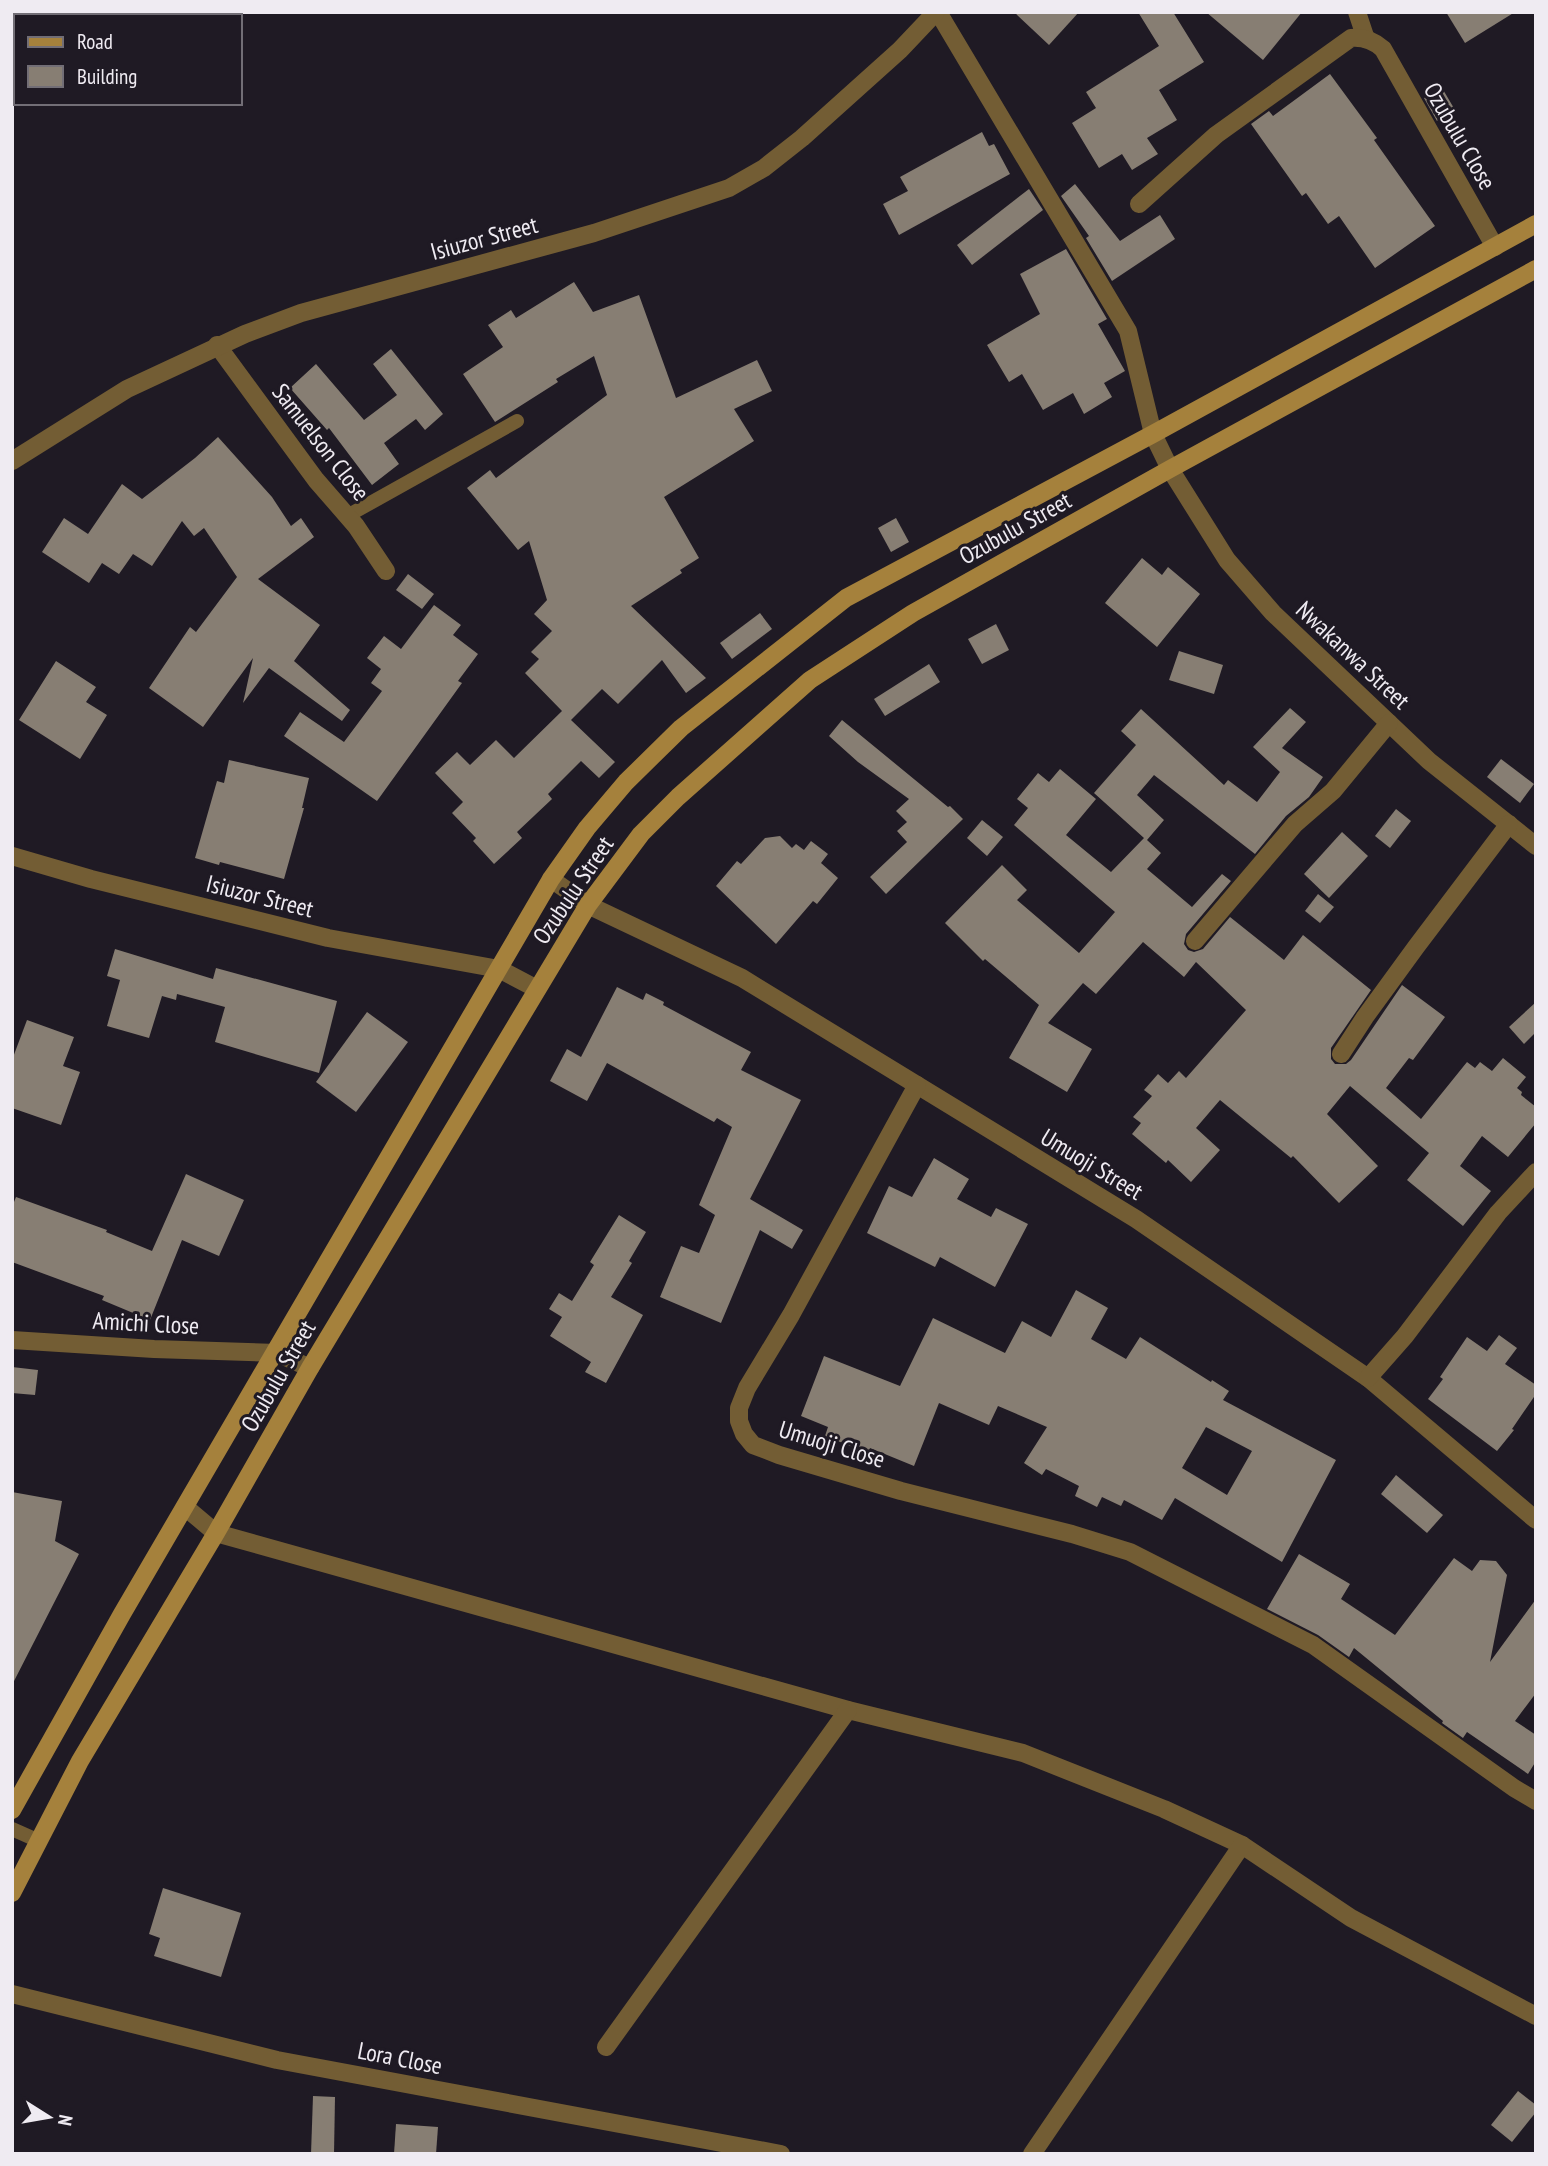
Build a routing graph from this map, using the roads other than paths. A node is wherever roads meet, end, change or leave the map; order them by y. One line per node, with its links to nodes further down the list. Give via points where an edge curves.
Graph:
1 (937, 12): 8 (street, Isiuzor Street, via 802,138 729,188 594,233 301,313); 10 (street, Nwakanwa Street, via 1128,331)
2 (1357, 12): 3 (street)
3 (1366, 39): 4 (street, via 1351,38 1216,135); 6 (street, Ozubulu Close, via 1383,49)
4 (1139, 204)
5 (1536, 224): 6 (main road, Ozubulu Street)
6 (1495, 247): 10 (main road, Ozubulu Street)
7 (1536, 269): 12 (main road, Ozubulu Street)
8 (217, 345): 11 (street, Isiuzor Street, via 127,389); 13 (street, Samuelson Close)
9 (517, 421): 13 (lane)
10 (1153, 434): 12 (street, Nwakanwa Street); 19 (main road, Ozubulu Street, via 846,598 681,728 626,782)
11 (12, 461)
12 (1170, 469): 15 (street, Nwakanwa Street, via 1235,569 1273,613); 20 (main road, Ozubulu Street, via 913,613 810,680 651,824)
13 (347, 516): 14 (street, Samuelson Close)
14 (386, 570)
15 (1390, 723): 16 (street, Nwakanwa Street, via 1429,761); 21 (street)
16 (1509, 824): 17 (street, Nwakanwa Street); 24 (street)
17 (1536, 846)
18 (12, 856): 22 (street, Isiuzor Street, via 328,938)
19 (551, 879): 20 (street, Umuoji Street); 22 (main road, Ozubulu Street)
20 (587, 905): 23 (main road, Ozubulu Street); 25 (street, Umuoji Street, via 742,978)
21 (1195, 941)
22 (499, 969): 23 (street, Isiuzor Street); 28 (main road, Ozubulu Street)
23 (537, 989): 29 (main road, Ozubulu Street)
24 (1341, 1054)
25 (917, 1085): 30 (street, Umuoji Street, via 1136,1219); 35 (street, Umuoji Close, via 747,1388 739,1421 753,1445 901,1491 1130,1552 1313,1645)
26 (1536, 1172): 30 (street, via 1498,1213)
27 (12, 1340): 28 (street, Amichi Close)
28 (276, 1353): 29 (street); 31 (main road, Ozubulu Street)
29 (310, 1368): 33 (main road, Ozubulu Street)
30 (1368, 1378): 32 (street, Umuoji Street)
31 (185, 1507): 33 (street); 36 (main road, Ozubulu Street)
32 (1536, 1520)
33 (215, 1533): 34 (street); 38 (main road, Ozubulu Street, via 80,1762)
34 (848, 1710): 39 (street, via 1023,1753); 43 (street)
35 (1536, 1801)
36 (12, 1810)
37 (12, 1829): 38 (lane)
38 (39, 1841): 40 (main road, Ozubulu Street)
39 (1242, 1845): 42 (street, via 1351,1918); 45 (street)
40 (12, 1893)
41 (12, 1994): 44 (street, Lora Close, via 277,2060)
42 (1536, 2016)
43 (606, 2047)
44 (781, 2154)
45 (1032, 2154)

